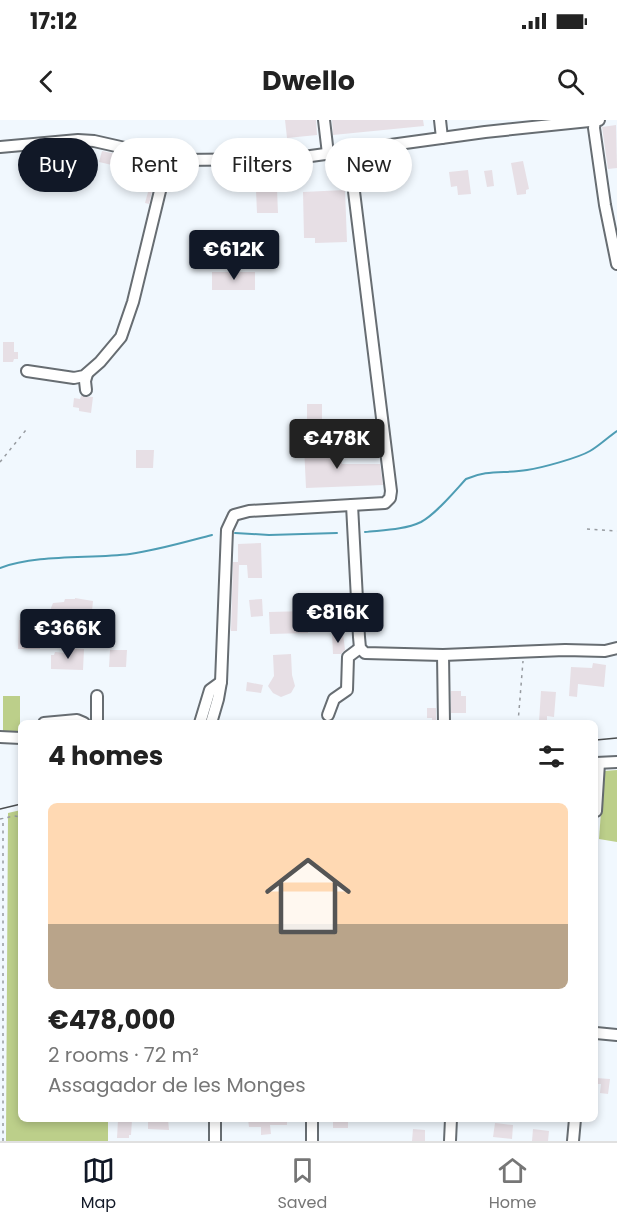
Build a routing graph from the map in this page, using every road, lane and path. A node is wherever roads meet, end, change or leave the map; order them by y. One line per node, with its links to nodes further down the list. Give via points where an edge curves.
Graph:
1 (324, 120): 4 (street)
2 (440, 120): 5 (street)
3 (597, 120): 5 (street); 13 (street, via 594,128)
4 (326, 138)
5 (442, 138): 6 (street)
6 (412, 142)
7 (110, 145): 8 (street, via 78,140)
8 (0, 147)
9 (325, 154): 10 (street, via 289,159)
10 (199, 159)
11 (160, 192): 15 (street, via 124,332)
12 (354, 192): 19 (street, via 391,491 385,503)
13 (617, 264)
14 (27, 371): 15 (street, via 74,378)
15 (87, 374): 16 (street)
16 (86, 390)
17 (26, 430): 18 (path)
18 (0, 462)
19 (352, 506): 22 (street); 26 (street, via 234,515 226,530)
20 (587, 529): 21 (path)
21 (617, 531)
22 (360, 648): 25 (street, via 365,653); 28 (street, via 348,657 347,690 334,699)
23 (617, 648): 24 (street)
24 (524, 651): 25 (street); 33 (path)
25 (443, 655): 32 (street)
26 (221, 682): 30 (street, via 210,690); 31 (street)
27 (97, 696): 29 (street)
28 (328, 715)
29 (97, 720)
30 (201, 720)
31 (212, 720)
32 (444, 720)
33 (518, 720)
34 (0, 737): 35 (street)
35 (18, 738)
36 (617, 762): 37 (street)
37 (598, 763)
38 (18, 817): 39 (path)
39 (2, 819): 46 (path)
40 (598, 1033): 41 (street)
41 (617, 1035)
42 (215, 1122): 47 (street)
43 (312, 1122): 48 (street)
44 (451, 1122): 49 (street)
45 (572, 1122): 50 (street)
46 (3, 1141)
47 (215, 1141)
48 (312, 1141)
49 (450, 1141)
50 (573, 1141)

